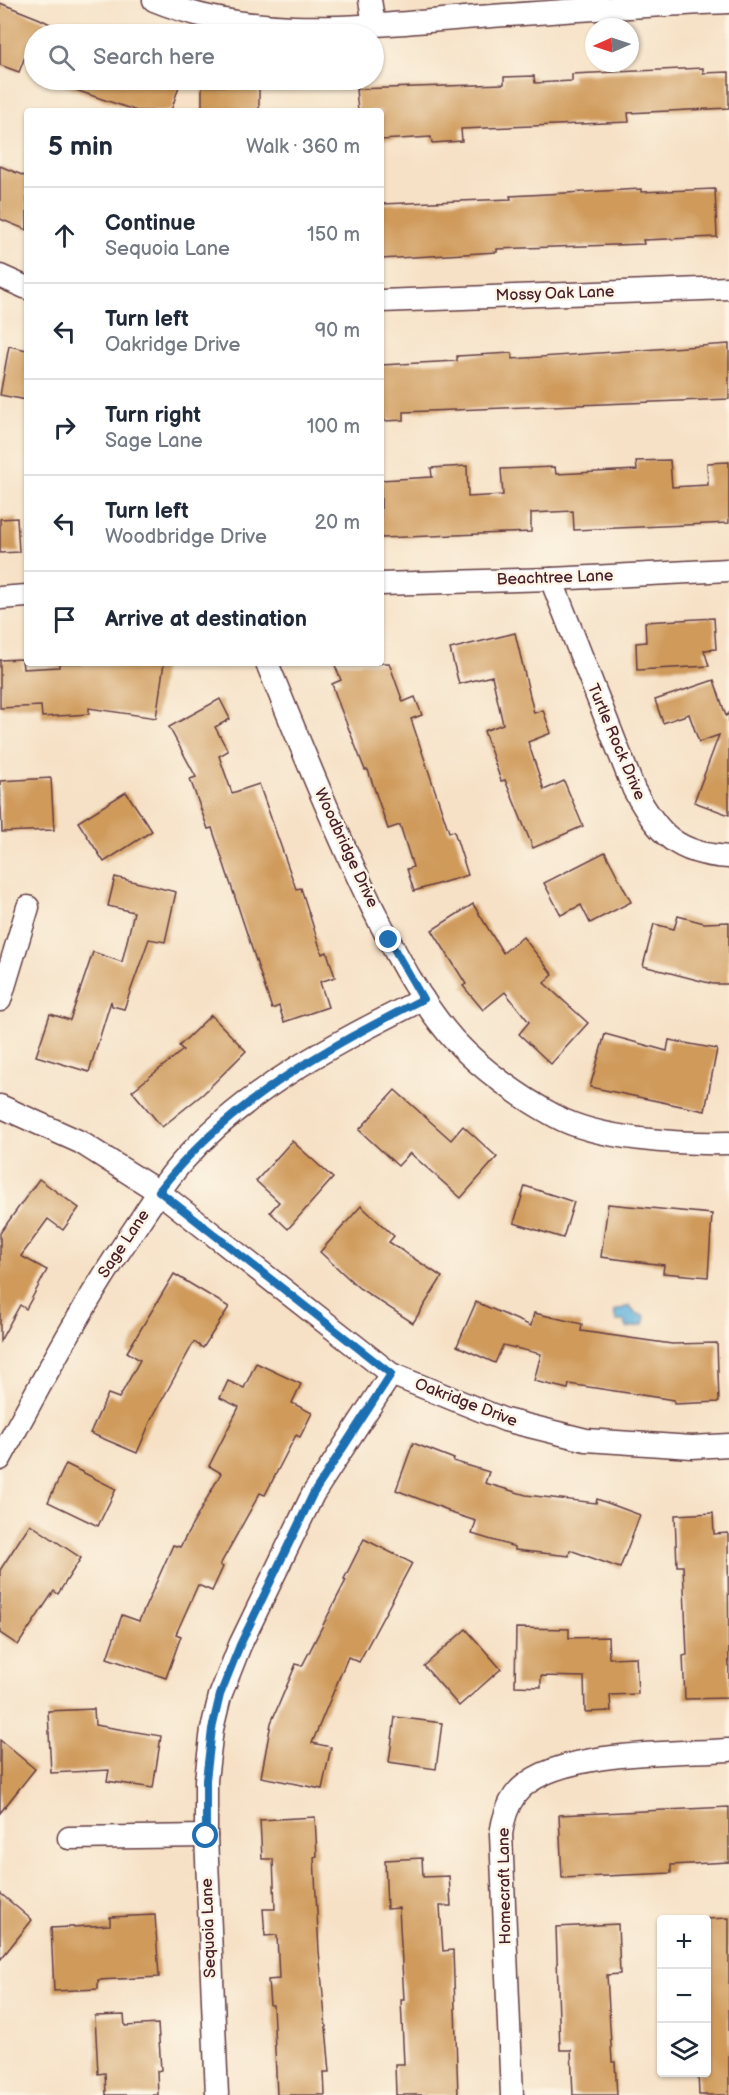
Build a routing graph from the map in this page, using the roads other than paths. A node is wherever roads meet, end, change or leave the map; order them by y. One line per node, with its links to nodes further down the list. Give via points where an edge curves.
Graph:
1 (154, 0): 5 (street, via 231,22)
2 (370, 0): 6 (street)
3 (729, 2): 4 (street)
4 (631, 3): 7 (street)
5 (259, 24)
6 (374, 24)
7 (384, 24)
8 (0, 276): 9 (street)
9 (24, 287)
10 (729, 288): 11 (street, Mossy Oak Lane)
11 (384, 301)
12 (729, 570): 13 (street, Beachtree Lane)
13 (551, 579): 14 (street, Beachtree Lane); 18 (street, Turtle Rock Drive, via 646,812 687,850)
14 (384, 584)
15 (24, 596): 16 (street)
16 (0, 598)
17 (268, 666): 20 (street, Woodbridge Drive, via 341,844)
18 (729, 857)
19 (28, 907): 21 (street)
20 (423, 999): 23 (street, Woodbridge Drive, via 454,1040 497,1077 556,1117 585,1128 658,1141); 24 (street, Sage Lane, via 348,1037 265,1089 216,1128)
21 (0, 1000)
22 (0, 1106): 24 (street, Oakridge Drive, via 80,1142)
23 (729, 1143)
24 (159, 1191): 25 (street, Oakridge Drive); 27 (street, Sage Lane, via 91,1293)
25 (391, 1374): 26 (street, Oakridge Drive, via 505,1420 586,1440 692,1447); 29 (street, Sequoia Lane, via 313,1494 236,1655 212,1729 206,1780)
26 (729, 1445)
27 (0, 1459)
28 (729, 1750): 32 (street, Homecraft Lane, via 590,1759 533,1779 515,1795 501,1834)
29 (206, 1836): 30 (street); 31 (street, Sequoia Lane)
30 (69, 1838)
31 (217, 2095)
32 (512, 2095)

